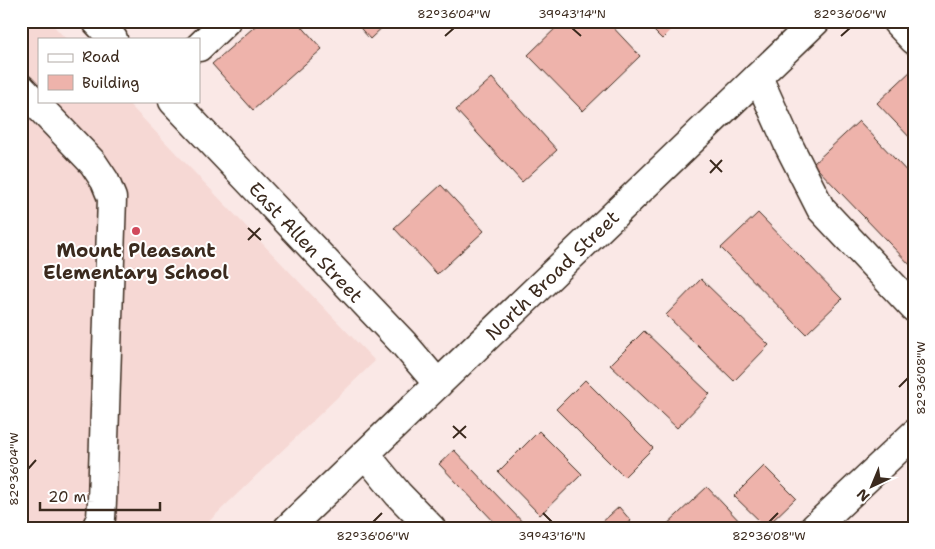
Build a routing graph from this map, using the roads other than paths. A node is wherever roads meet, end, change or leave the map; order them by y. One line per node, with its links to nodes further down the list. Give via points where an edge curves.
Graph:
1 (96, 21): 5 (street)
2 (226, 21): 7 (street)
3 (816, 21): 8 (street, North Broad Street)
4 (896, 21): 6 (street)
5 (112, 38)
6 (914, 40)
7 (200, 46)
8 (758, 77): 11 (street, via 821,209); 12 (street, North Broad Street)
9 (21, 88): 15 (street, via 93,163 112,198 102,501 101,518)
10 (174, 102): 12 (street, East Allen Street, via 404,344)
11 (914, 308)
12 (438, 384): 14 (street, North Broad Street)
13 (910, 444): 18 (street)
14 (365, 454): 16 (street, North Broad Street); 17 (street)
15 (96, 528)
16 (288, 528)
17 (430, 528)
18 (814, 528)

